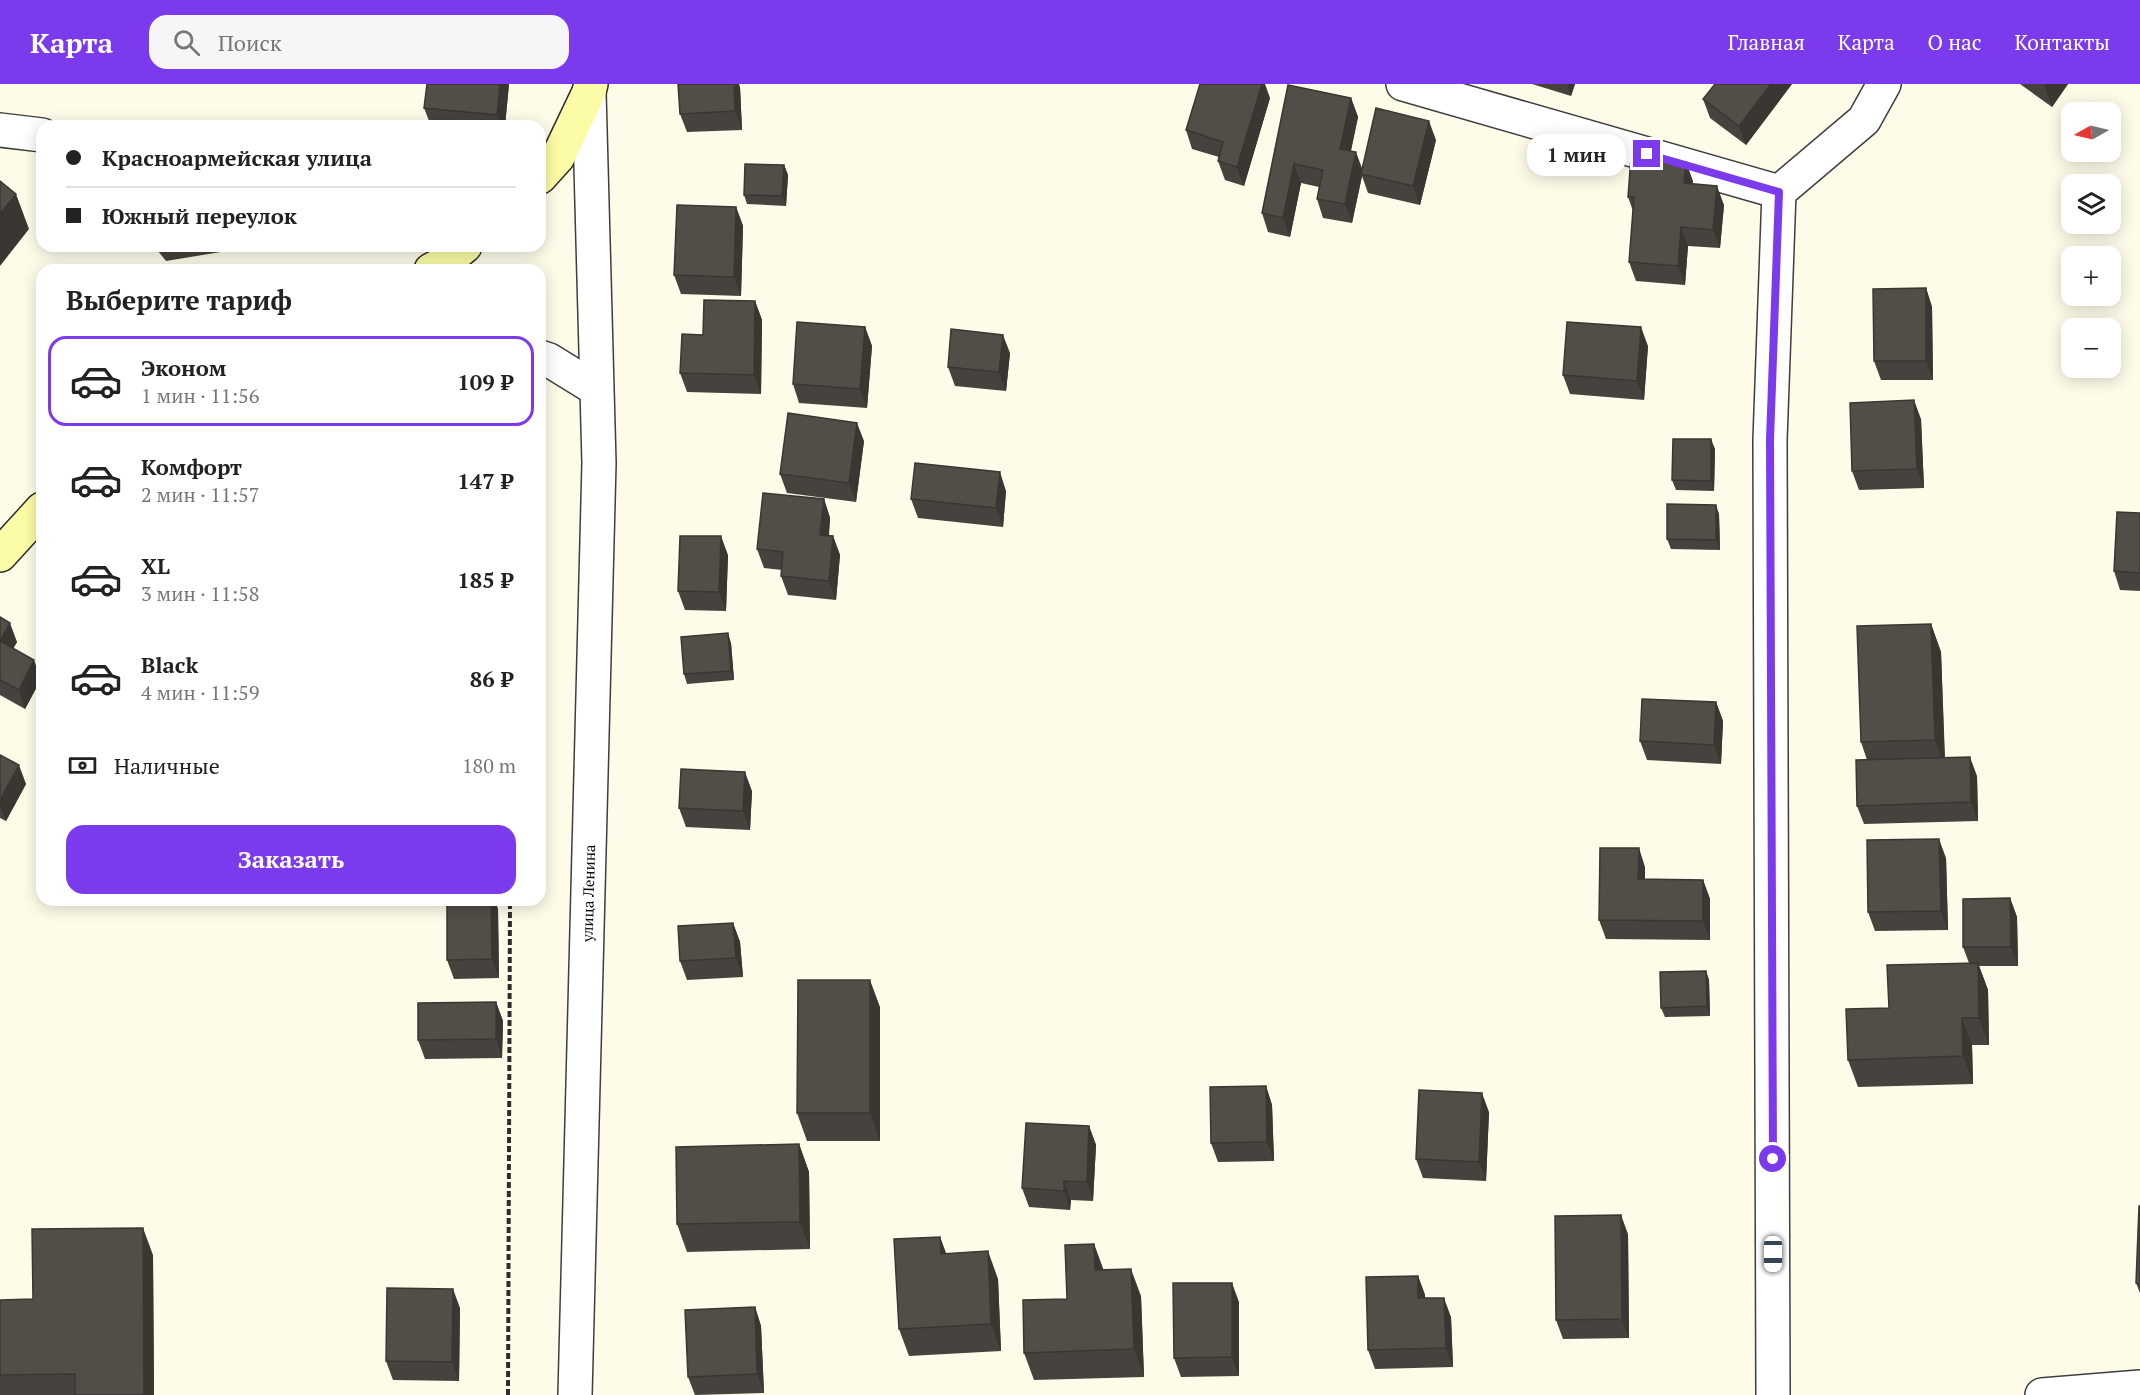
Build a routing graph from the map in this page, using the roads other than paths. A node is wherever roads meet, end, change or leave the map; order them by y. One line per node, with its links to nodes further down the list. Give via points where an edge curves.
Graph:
1 (1403, 84): 7 (street)
2 (1884, 84): 7 (street, via 1864,120)
3 (590, 88): 6 (main road, via 558,157); 11 (street, улица Ленина)
4 (0, 130): 5 (street)
5 (36, 134)
6 (546, 170)
7 (1779, 192): 16 (street, via 1770,440)
8 (458, 252): 9 (main road)
9 (442, 264)
10 (546, 359): 11 (street)
11 (596, 389): 15 (street, улица Ленина, via 599,463)
12 (36, 516): 13 (main road)
13 (0, 555)
14 (2140, 1387): 17 (street)
15 (575, 1395)
16 (1773, 1395)
17 (2042, 1395)

